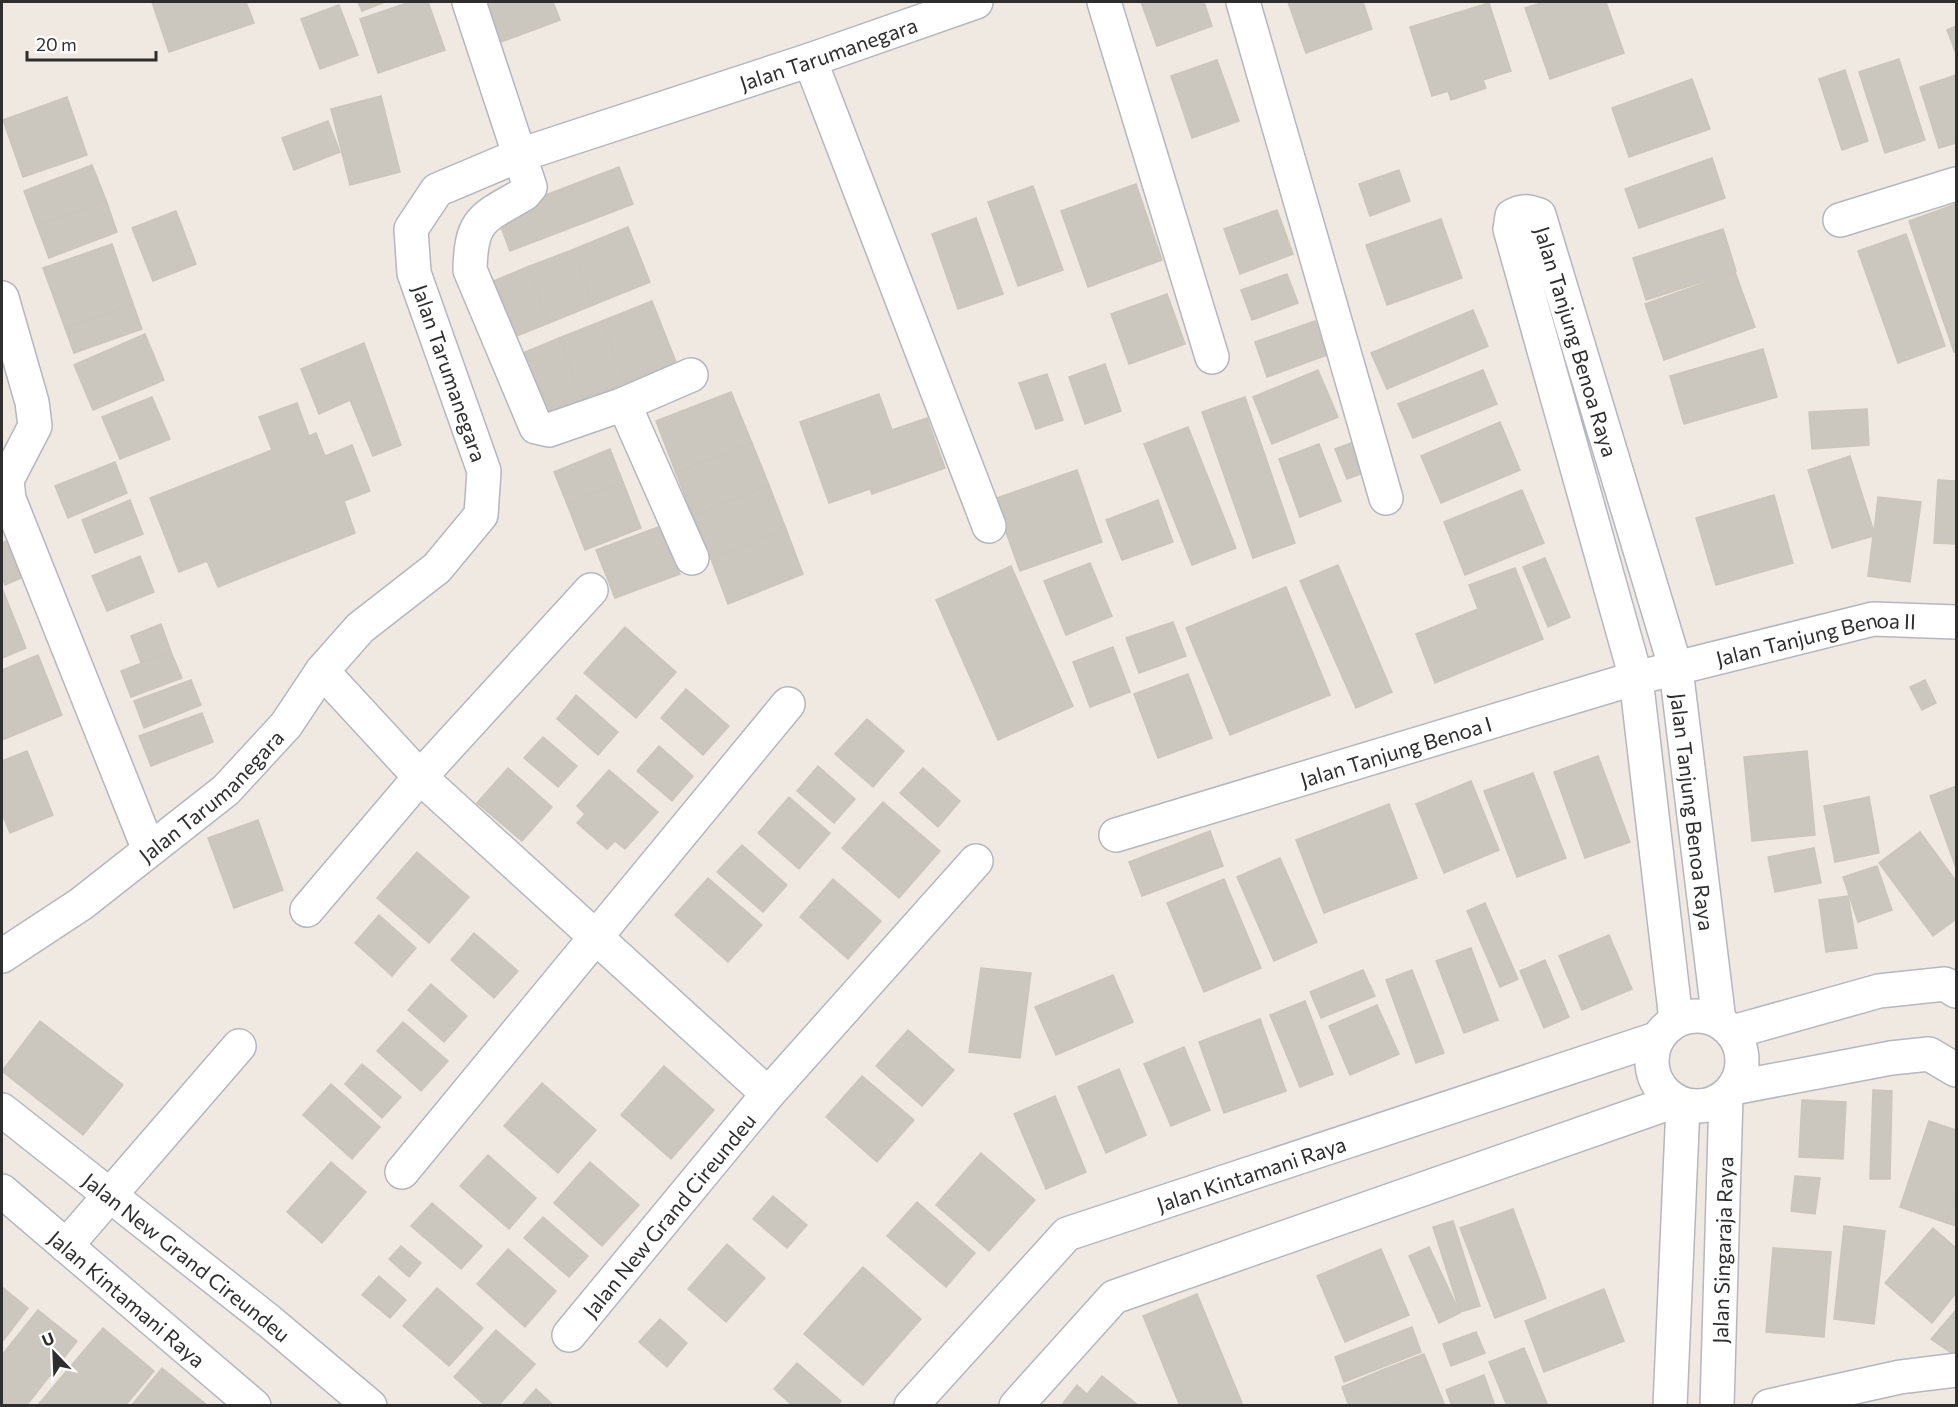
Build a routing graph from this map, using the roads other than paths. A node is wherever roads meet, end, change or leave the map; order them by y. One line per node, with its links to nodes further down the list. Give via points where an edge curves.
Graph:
1 (469, 2): 7 (street)
2 (976, 2): 5 (street, Jalan Tarumanegara)
3 (1104, 2): 11 (street)
4 (1243, 2): 14 (street)
5 (909, 13): 6 (street, Jalan Tarumanegara)
6 (810, 60): 7 (street, Jalan Tarumanegara); 15 (street)
7 (520, 155): 13 (street, via 530,187 480,220 471,243 471,270 527,409 536,427 549,430); 20 (street, Jalan Tarumanegara, via 437,190 411,228 414,273 484,471 481,515 437,568 360,628)
8 (1956, 184): 9 (street)
9 (1840, 220)
10 (2, 298): 25 (street, via 32,402 35,426 7,480 9,499)
11 (1212, 357)
12 (691, 375): 13 (street)
13 (624, 404): 16 (street)
14 (1386, 498)
15 (989, 526)
16 (692, 558)
17 (591, 590): 23 (street)
18 (1956, 622): 19 (street, Jalan Tanjung Benoa II, via 1873,619)
19 (1676, 669): 21 (street, Jalan Tanjung Benoa I); 21 (street, Jalan Tanjung Benoa Raya, via 1539,216 1521,212 1512,216 1510,229); 31 (street, Jalan Tanjung Benoa Raya)
20 (322, 671): 23 (street, Jalan New Grand Cireundeu); 25 (street, Jalan Tarumanegara, via 286,726 226,790)
21 (1636, 678): 24 (street, Jalan Tanjung Benoa I); 32 (street, Jalan Tanjung Benoa Raya)
22 (788, 704): 28 (street)
23 (420, 777): 27 (street); 28 (street, Jalan New Grand Cireundeu)
24 (1116, 835)
25 (149, 850): 29 (street, Jalan Tarumanegara, via 81,904)
26 (976, 861): 36 (street, Jalan New Grand Cireundeu)
27 (307, 910)
28 (597, 937): 36 (street, Jalan New Grand Cireundeu); 39 (street)
29 (2, 956)
30 (1956, 991): 31 (street, via 1945,984 1880,991)
31 (1726, 1026): 32 (street, via 1705,1016 1690,1016); 35 (street, via 1740,1045 1743,1060 1741,1075)
32 (1666, 1030): 37 (street, via 1651,1056 1652,1074 1661,1089); 47 (street, Jalan Kintamani Raya, via 1067,1234)
33 (239, 1046): 41 (street)
34 (1956, 1070): 35 (street, via 1929,1054 1891,1058)
35 (1729, 1092): 37 (street, via 1706,1105); 50 (street, Jalan Singaraja Raya)
36 (768, 1094): 43 (street, Jalan New Grand Cireundeu)
37 (1679, 1103): 48 (street, via 1114,1297); 49 (street)
38 (2, 1110): 41 (street, Jalan New Grand Cireundeu)
39 (402, 1172)
40 (2, 1191): 42 (street, Jalan Kintamani Raya)
41 (108, 1194): 42 (street); 46 (street, Jalan New Grand Cireundeu)
42 (66, 1246): 45 (street, Jalan Kintamani Raya)
43 (569, 1335)
44 (1956, 1370): 51 (street, via 1900,1377)
45 (254, 1406)
46 (370, 1406)
47 (911, 1406)
48 (1016, 1406)
49 (1670, 1406)
50 (1718, 1406)
51 (1769, 1406)

